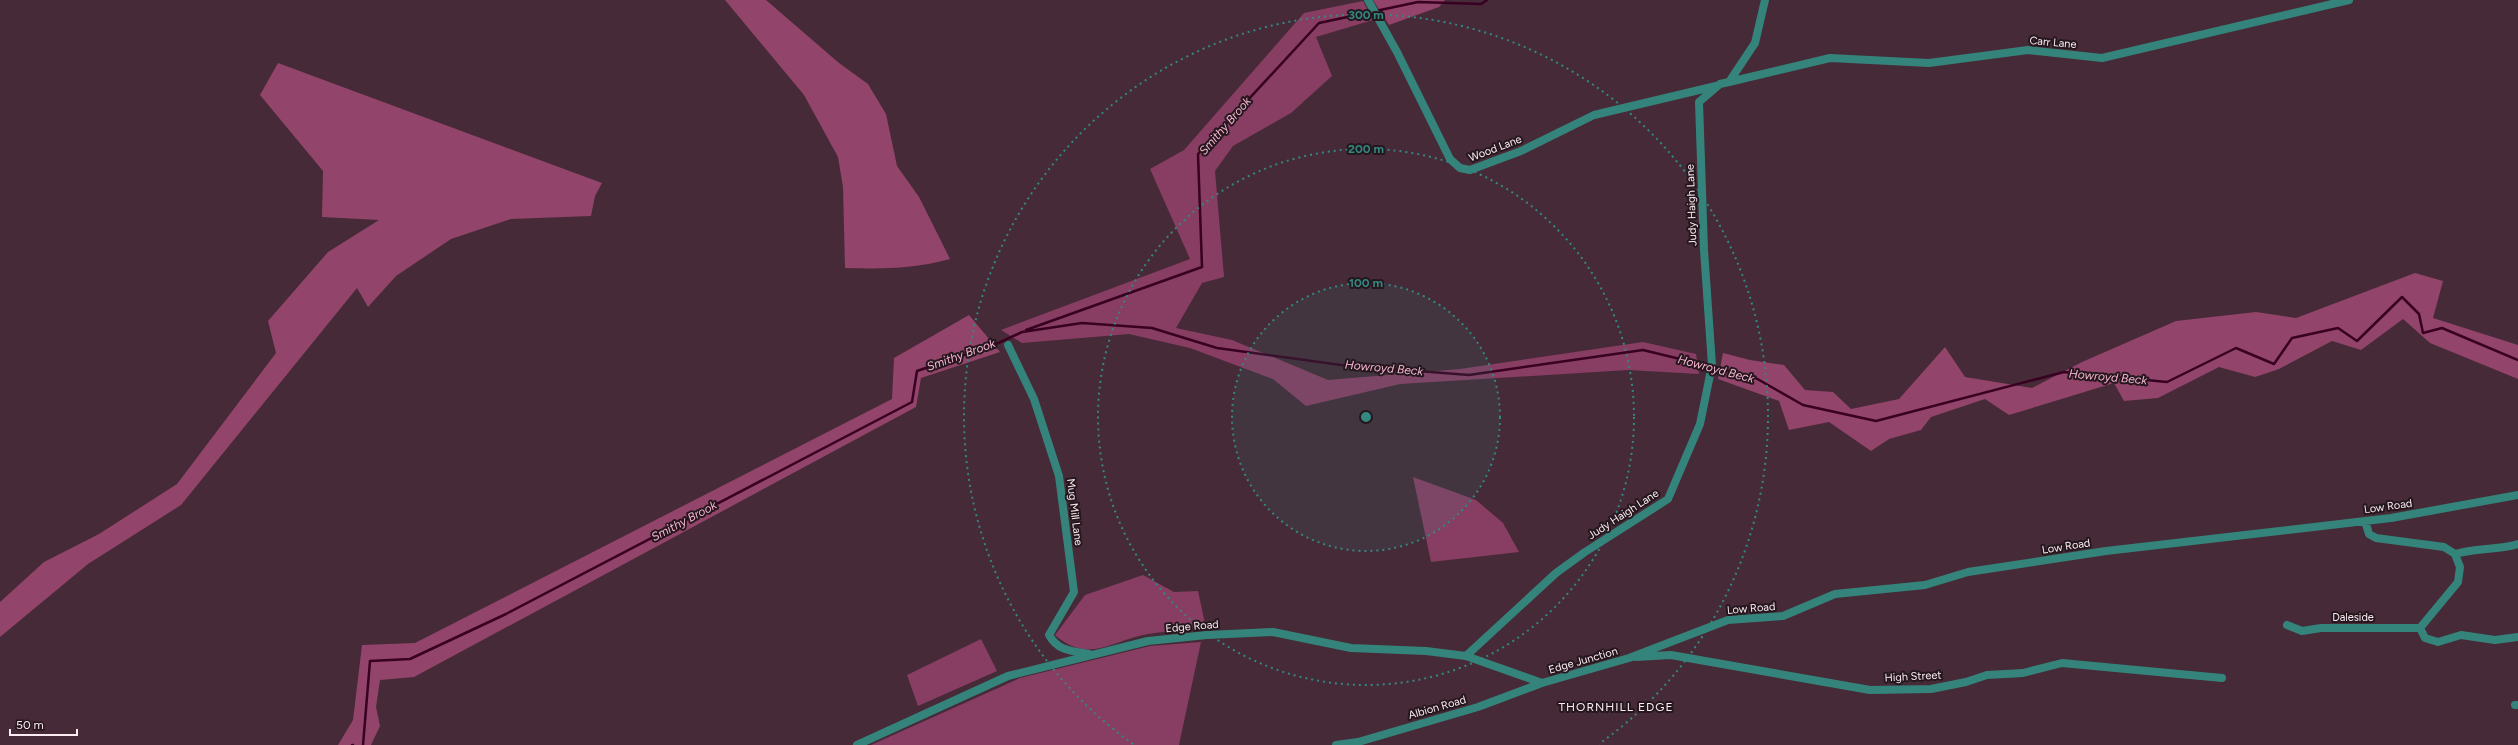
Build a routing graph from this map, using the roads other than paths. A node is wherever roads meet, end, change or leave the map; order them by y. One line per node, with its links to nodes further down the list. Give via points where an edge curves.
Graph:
1 (1368, 0): 6 (street, Wood Lane, via 1397,52 1450,160 1460,168 1470,170 1521,151 1594,115)
2 (1765, 0): 4 (street, via 1754,43)
3 (2349, 0): 4 (street, Carr Lane, via 2102,58 2028,50 1929,63 1830,58)
4 (1729, 82): 5 (street)
5 (1720, 84): 6 (street, Wood Lane); 7 (street)
6 (1692, 92): 7 (street)
7 (1699, 102): 17 (street, Judy Haigh Lane, via 1704,250 1712,365 1700,424 1668,499 1556,573)
8 (1008, 345): 16 (street, Mug Mill Lane, via 1034,399 1059,476 1074,592 1049,635 1055,645 1066,650)
9 (2518, 495): 10 (street, Low Road)
10 (2365, 521): 12 (street, via 2368,534 2376,538 2444,547); 18 (street, Low Road, via 2106,551 1968,572 1925,585 1835,594 1783,616 1728,620)
11 (2518, 544): 12 (street, via 2473,549)
12 (2455, 554): 14 (street, via 2460,567 2458,582)
13 (2287, 625): 14 (street, Daleside, via 2302,631 2321,628)
14 (2420, 628): 15 (street, via 2425,638 2438,642 2461,635 2495,640)
15 (2518, 637)
16 (1093, 654): 17 (street, Edge Road, via 1148,641 1274,632 1351,648 1426,651); 21 (street, Edge Road, via 1008,676)
17 (1466, 656): 20 (street, Edge Road)
18 (1629, 658): 19 (street, High Street, via 1671,655 1870,690 1931,689 1987,675 2023,673 2062,663); 20 (street, Edge Junction)
19 (2222, 678)
20 (1542, 683): 22 (street, Albion Road, via 1478,707 1358,742)
21 (856, 745)
22 (1336, 745)

